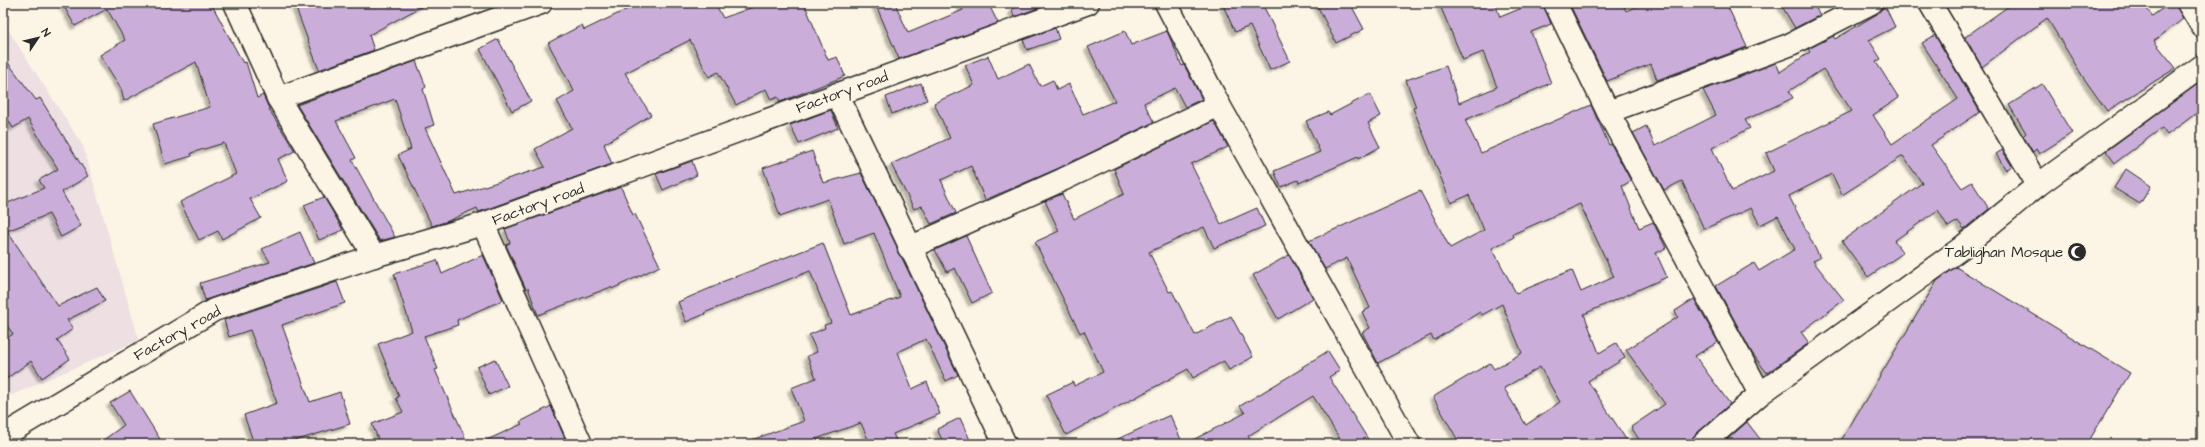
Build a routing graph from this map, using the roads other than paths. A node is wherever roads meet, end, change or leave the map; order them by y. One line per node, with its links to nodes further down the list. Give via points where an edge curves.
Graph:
1 (234, 3): 12 (street)
2 (541, 3): 12 (street)
3 (1088, 3): 11 (street, Factory road)
4 (1166, 3): 13 (street)
5 (1555, 3): 14 (street)
6 (1871, 3): 14 (street, via 1790,45)
7 (1930, 3): 15 (street)
8 (2188, 3): 9 (street)
9 (2202, 26)
10 (2202, 66): 15 (street)
11 (837, 94): 16 (street, Factory road); 17 (street)
12 (278, 98): 18 (street)
13 (1219, 105): 17 (street, via 1062,180); 23 (street)
14 (1608, 112): 19 (street)
15 (2038, 185): 19 (street, via 1960,249)
16 (483, 224): 18 (street, Factory road); 21 (street)
17 (909, 248): 22 (street)
18 (374, 256): 20 (street, Factory road, via 214,310)
19 (1760, 394): 24 (street)
20 (3, 436)
21 (581, 444)
22 (1005, 444)
23 (1409, 444)
24 (1703, 444)

